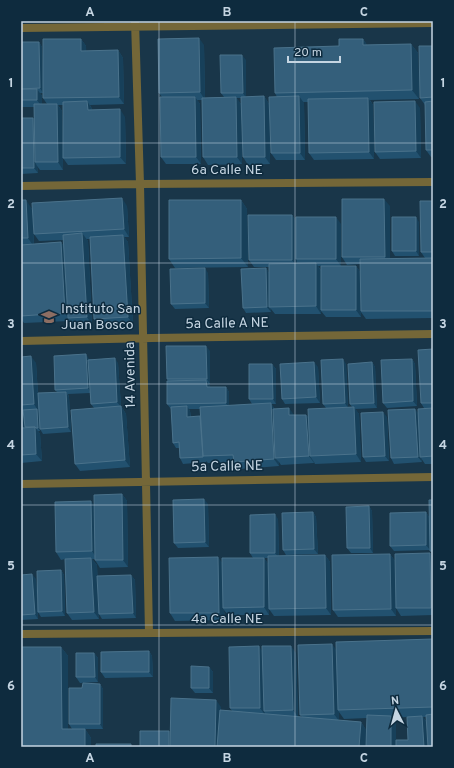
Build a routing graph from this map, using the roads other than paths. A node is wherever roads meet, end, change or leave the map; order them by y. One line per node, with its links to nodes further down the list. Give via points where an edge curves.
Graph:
1 (299, 23): 2 (street); 3 (street)
2 (433, 23)
3 (135, 24): 4 (street); 6 (street, 14 Avenida)
4 (21, 28)
5 (433, 182): 6 (street, 6a Calle NE)
6 (140, 184): 7 (street, 6a Calle NE); 9 (street, 14 Avenida)
7 (21, 186)
8 (433, 334): 9 (street, 5a Calle A NE)
9 (144, 338): 10 (street, 5a Calle A NE); 12 (street, 14 Avenida)
10 (21, 341)
11 (433, 477): 12 (street, 5a Calle NE)
12 (146, 482): 13 (street, 5a Calle NE); 15 (street, 14 Avenida)
13 (21, 484)
14 (433, 631): 15 (street, 4a Calle NE)
15 (149, 633): 16 (street, 4a Calle NE)
16 (21, 634)

